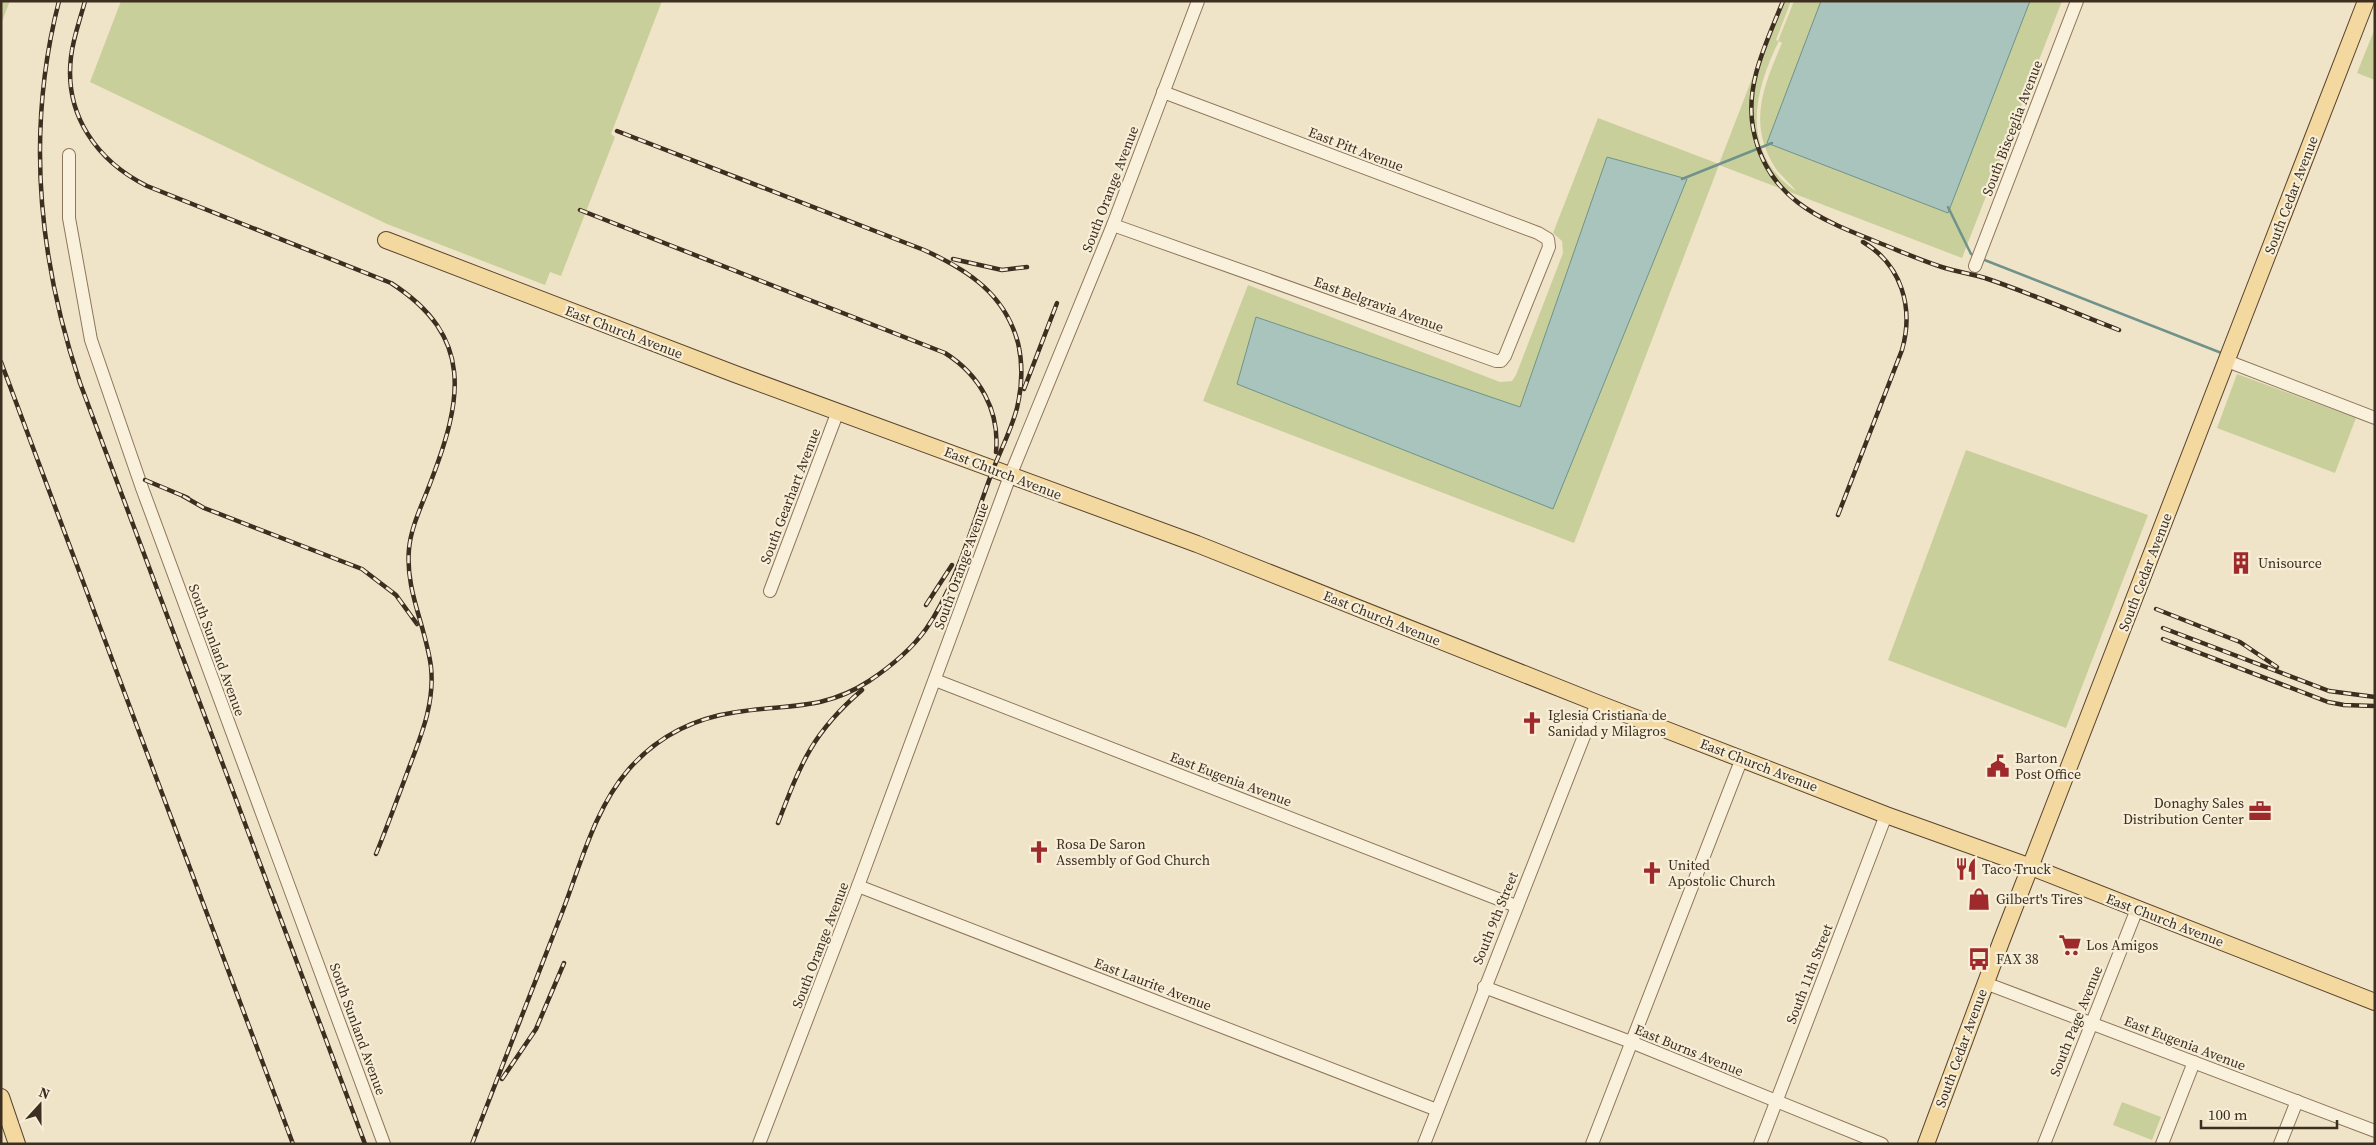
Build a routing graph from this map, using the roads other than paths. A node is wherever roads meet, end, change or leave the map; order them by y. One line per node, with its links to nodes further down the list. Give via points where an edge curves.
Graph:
1 (1198, 1): 4 (street, South Orange Avenue)
2 (2077, 1): 9 (street, South Bisceglia Avenue)
3 (2366, 1): 10 (main road, South Cedar Avenue)
4 (1163, 92): 6 (street, South Orange Avenue); 7 (street, East Pitt Avenue)
5 (69, 155): 35 (street, South Sunland Avenue, via 69,218 91,340 142,488)
6 (1113, 224): 7 (street, East Belgravia Avenue, via 1496,361 1502,361 1505,356 1549,247 1548,239); 13 (street, South Orange Avenue)
7 (1538, 233)
8 (386, 240): 11 (main road, East Church Avenue)
9 (1975, 266)
10 (2226, 362): 12 (street); 19 (main road, South Cedar Avenue)
11 (838, 412): 13 (main road, East Church Avenue); 14 (street, South Gearhart Avenue)
12 (2375, 418)
13 (1010, 476): 15 (street, South Orange Avenue); 16 (main road, East Church Avenue, via 1200,545)
14 (770, 591)
15 (935, 680): 20 (street, South Orange Avenue); 21 (street, East Eugenia Avenue)
16 (1597, 704): 17 (main road, East Church Avenue); 21 (street, South 9th Street)
17 (1742, 758): 18 (main road, East Church Avenue); 27 (street)
18 (1886, 815): 19 (main road, East Church Avenue); 30 (street, South 11th Street)
19 (2031, 867): 22 (main road, East Church Avenue); 23 (main road, South Cedar Avenue)
20 (858, 886): 32 (street, East Laurite Avenue); 36 (street, South Orange Avenue)
21 (1516, 906): 24 (street, South 9th Street)
22 (2137, 909): 25 (main road, East Church Avenue); 26 (street, South Page Avenue)
23 (1985, 983): 26 (street, East Eugenia Avenue); 41 (main road, South Cedar Avenue)
24 (1484, 987): 27 (street, East Burns Avenue); 32 (street, South 9th Street)
25 (2375, 1002)
26 (2090, 1022): 28 (street, East Eugenia Avenue); 42 (street, South Page Avenue)
27 (1631, 1042): 30 (street, East Burns Avenue); 38 (street)
28 (2194, 1062): 31 (street, East Eugenia Avenue); 43 (street)
29 (1, 1098): 34 (main road)
30 (1776, 1101): 39 (street, South 11th Street); 40 (street, East Burns Avenue)
31 (2297, 1101): 33 (street, East Eugenia Avenue); 44 (street)
32 (1437, 1110): 37 (street, South 9th Street)
33 (2375, 1131)
34 (17, 1144)
35 (384, 1144)
36 (759, 1144)
37 (1424, 1144)
38 (1592, 1144)
39 (1760, 1144)
40 (1882, 1144)
41 (1926, 1144)
42 (2044, 1144)
43 (2162, 1144)
44 (2280, 1144)

